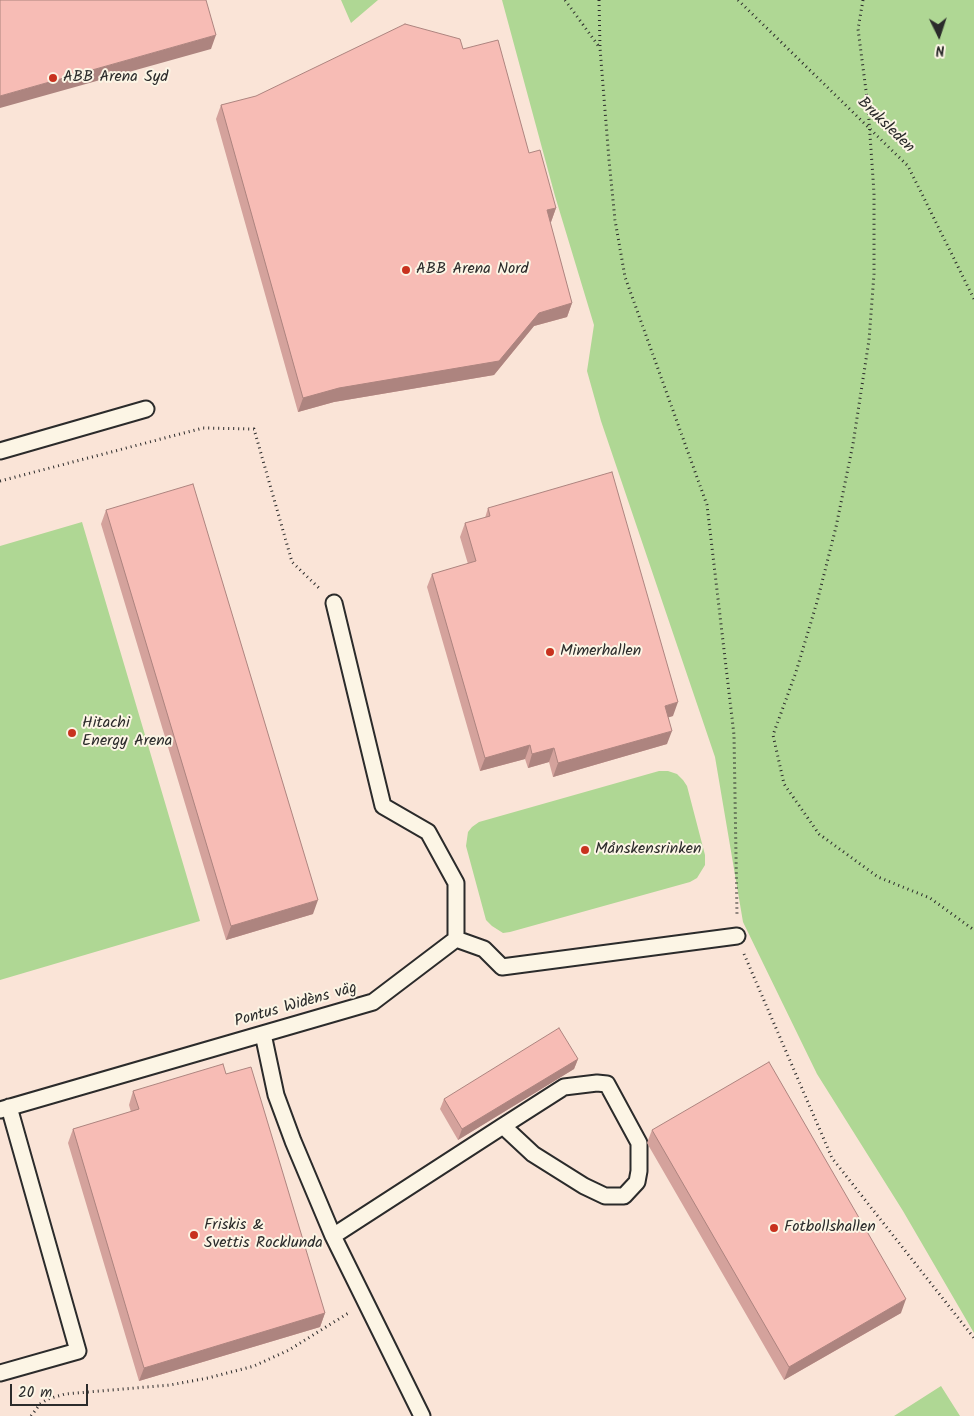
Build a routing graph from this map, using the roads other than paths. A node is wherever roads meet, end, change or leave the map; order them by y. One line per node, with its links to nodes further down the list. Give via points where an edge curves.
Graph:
1 (146, 409): 2 (lane)
2 (0, 451)
3 (334, 604): 5 (lane, via 383,806 428,832 456,883)
4 (737, 936): 5 (lane, via 502,967 484,949)
5 (456, 939): 6 (lane, Pontus Widèns väg, via 373,1002)
6 (263, 1034): 7 (lane, Pontus Widèns väg); 9 (lane, via 276,1095)
7 (5, 1109): 10 (lane, via 78,1351)
8 (503, 1126): 8 (lane, via 533,1154 605,1196 624,1196 637,1182 639,1143 607,1084 564,1087); 9 (lane)
9 (333, 1236): 11 (lane)
10 (0, 1373)
11 (422, 1416)

